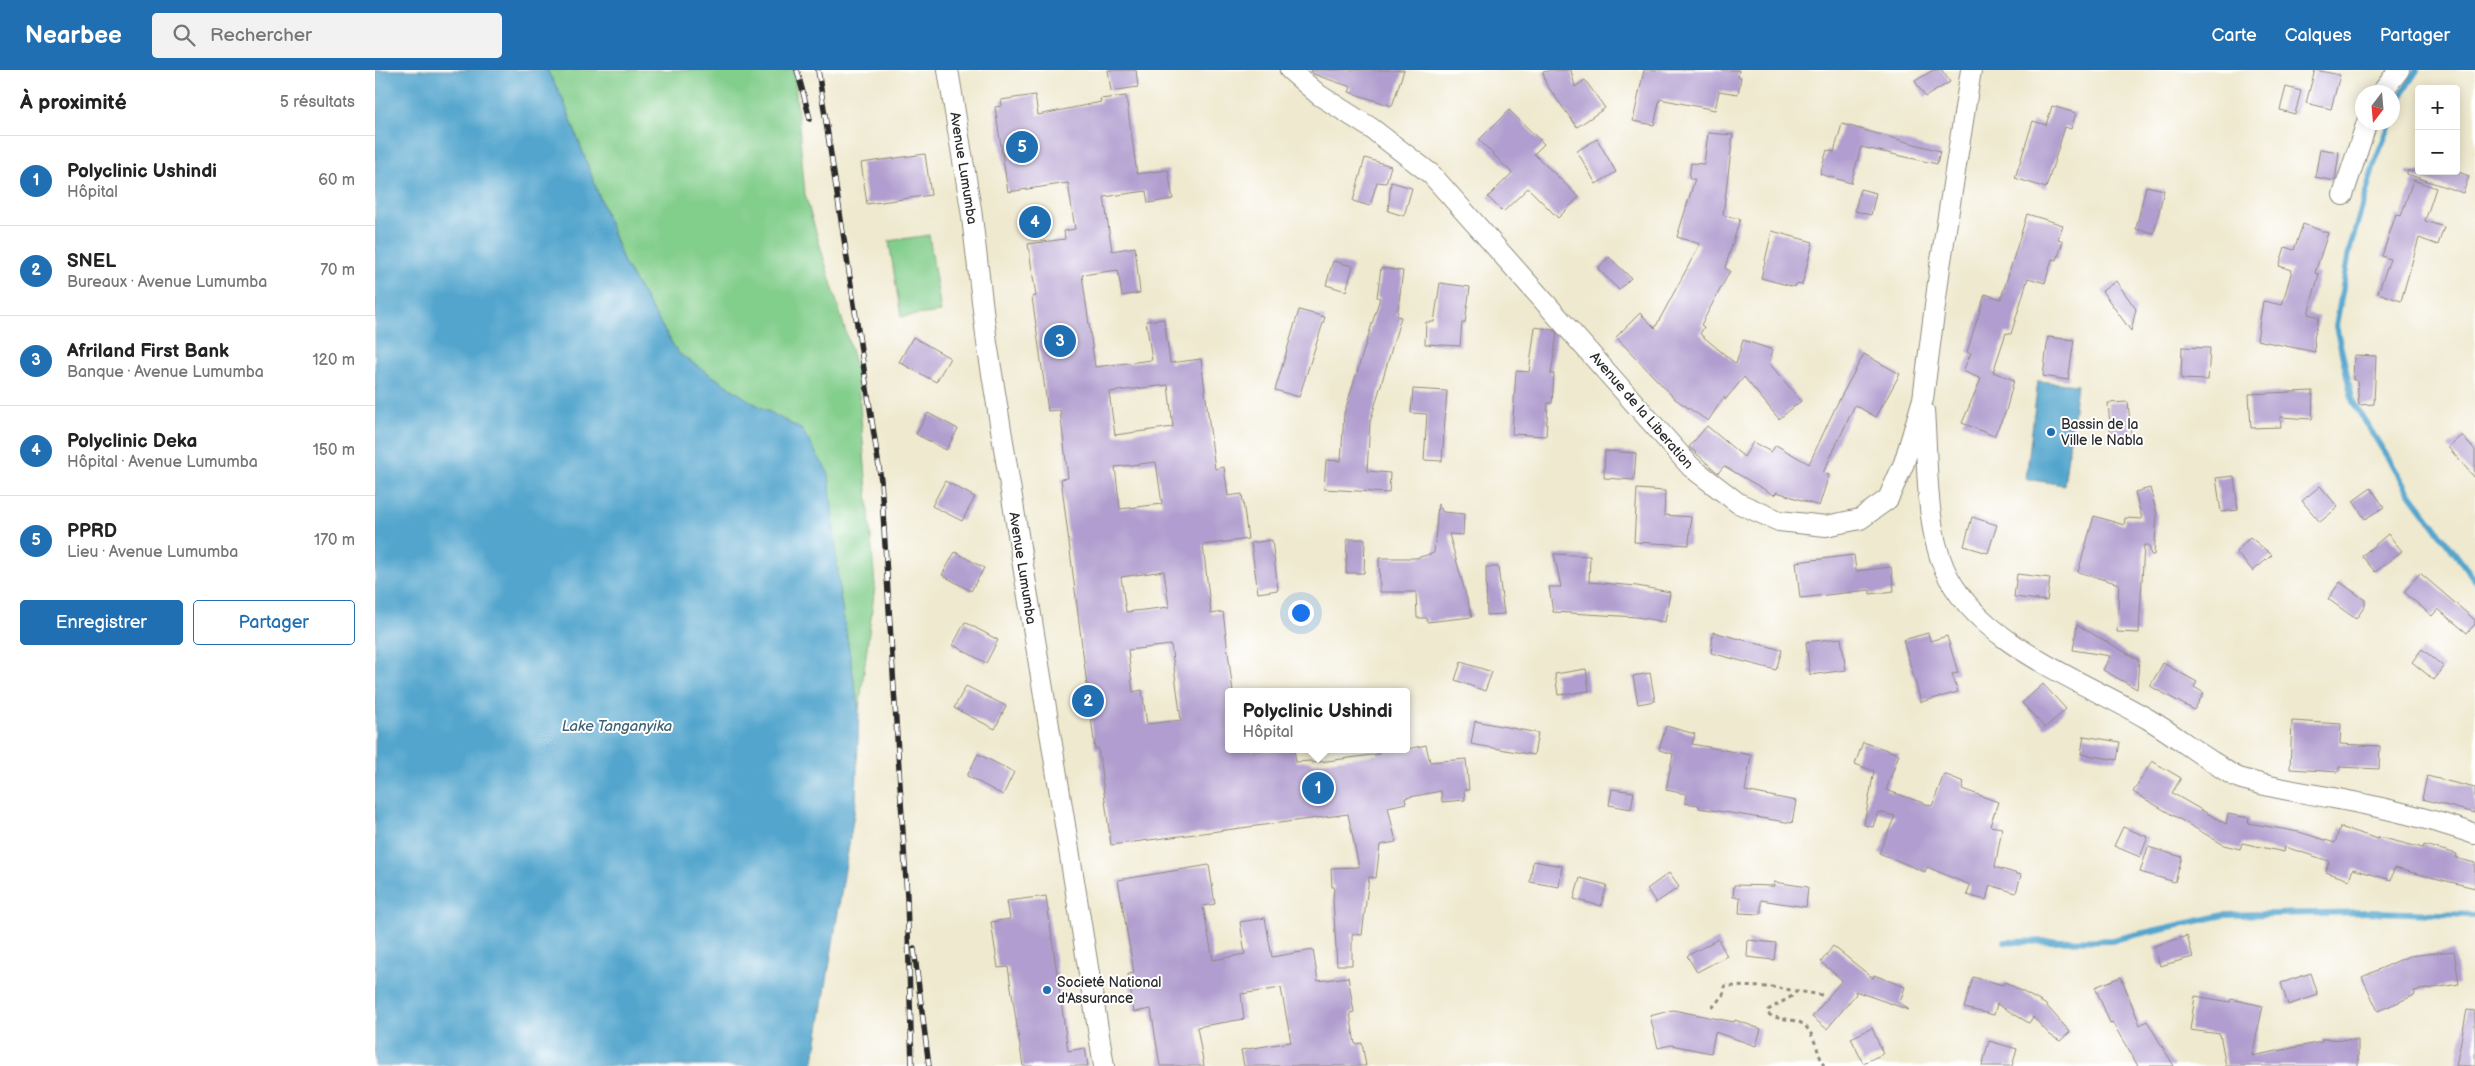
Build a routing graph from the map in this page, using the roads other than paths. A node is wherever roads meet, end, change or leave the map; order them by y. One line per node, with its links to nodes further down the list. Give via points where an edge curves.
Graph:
1 (948, 70): 10 (street, Avenue Lumumba, via 971,209 991,372)
2 (1290, 70): 8 (street, Avenue de la Liberation, via 1319,95 1371,128 1431,174 1691,467 1738,503 1779,520 1826,526 1860,519 1888,499)
3 (1971, 70): 8 (street, Avenue de la Liberation)
4 (2399, 70): 5 (street)
5 (2388, 85)
6 (2364, 130): 7 (street)
7 (2343, 195)
8 (1923, 399): 9 (street, via 1930,501 1944,568 1961,595 1985,621 2018,648 2148,719 2236,777 2277,789 2427,817)
9 (2475, 834)
10 (1104, 1066)

